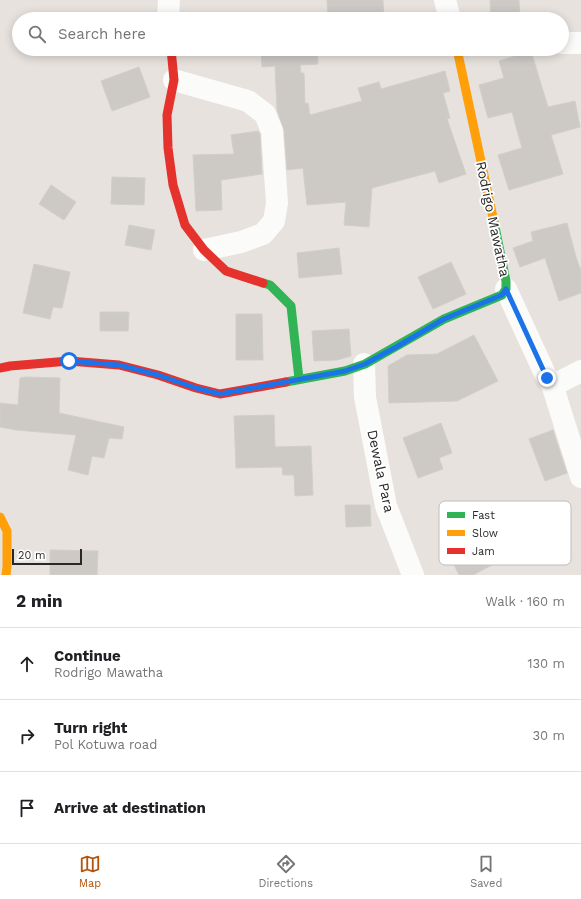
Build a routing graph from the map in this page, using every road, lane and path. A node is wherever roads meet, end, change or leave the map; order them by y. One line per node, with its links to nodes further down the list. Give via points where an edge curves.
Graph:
1 (169, 0): 3 (street)
2 (446, 0): 4 (street)
3 (168, 12)
4 (449, 12)
5 (569, 43): 6 (street)
6 (581, 43)
7 (172, 56): 9 (street)
8 (458, 56): 11 (street, Rodrigo Mawatha)
9 (174, 80): 10 (street, via 167,115 173,185 185,225); 10 (street, via 248,102 265,114 272,130 277,203 274,221 263,234)
10 (204, 250): 15 (street, via 226,271 270,285 291,306)
11 (506, 289): 12 (street, Rodrigo Mawatha, via 502,295 444,319); 16 (street)
12 (364, 364): 15 (street, Rodrigo Mawatha, via 345,371); 20 (street, Dewala Para, via 365,397 386,506)
13 (0, 368): 15 (street, Rodrigo Mawatha, via 69,361 119,365 220,394)
14 (581, 371): 16 (street)
15 (299, 379)
16 (552, 384): 17 (street)
17 (581, 477)
18 (0, 517): 19 (street, via 7,531)
19 (6, 575)
20 (413, 575)

